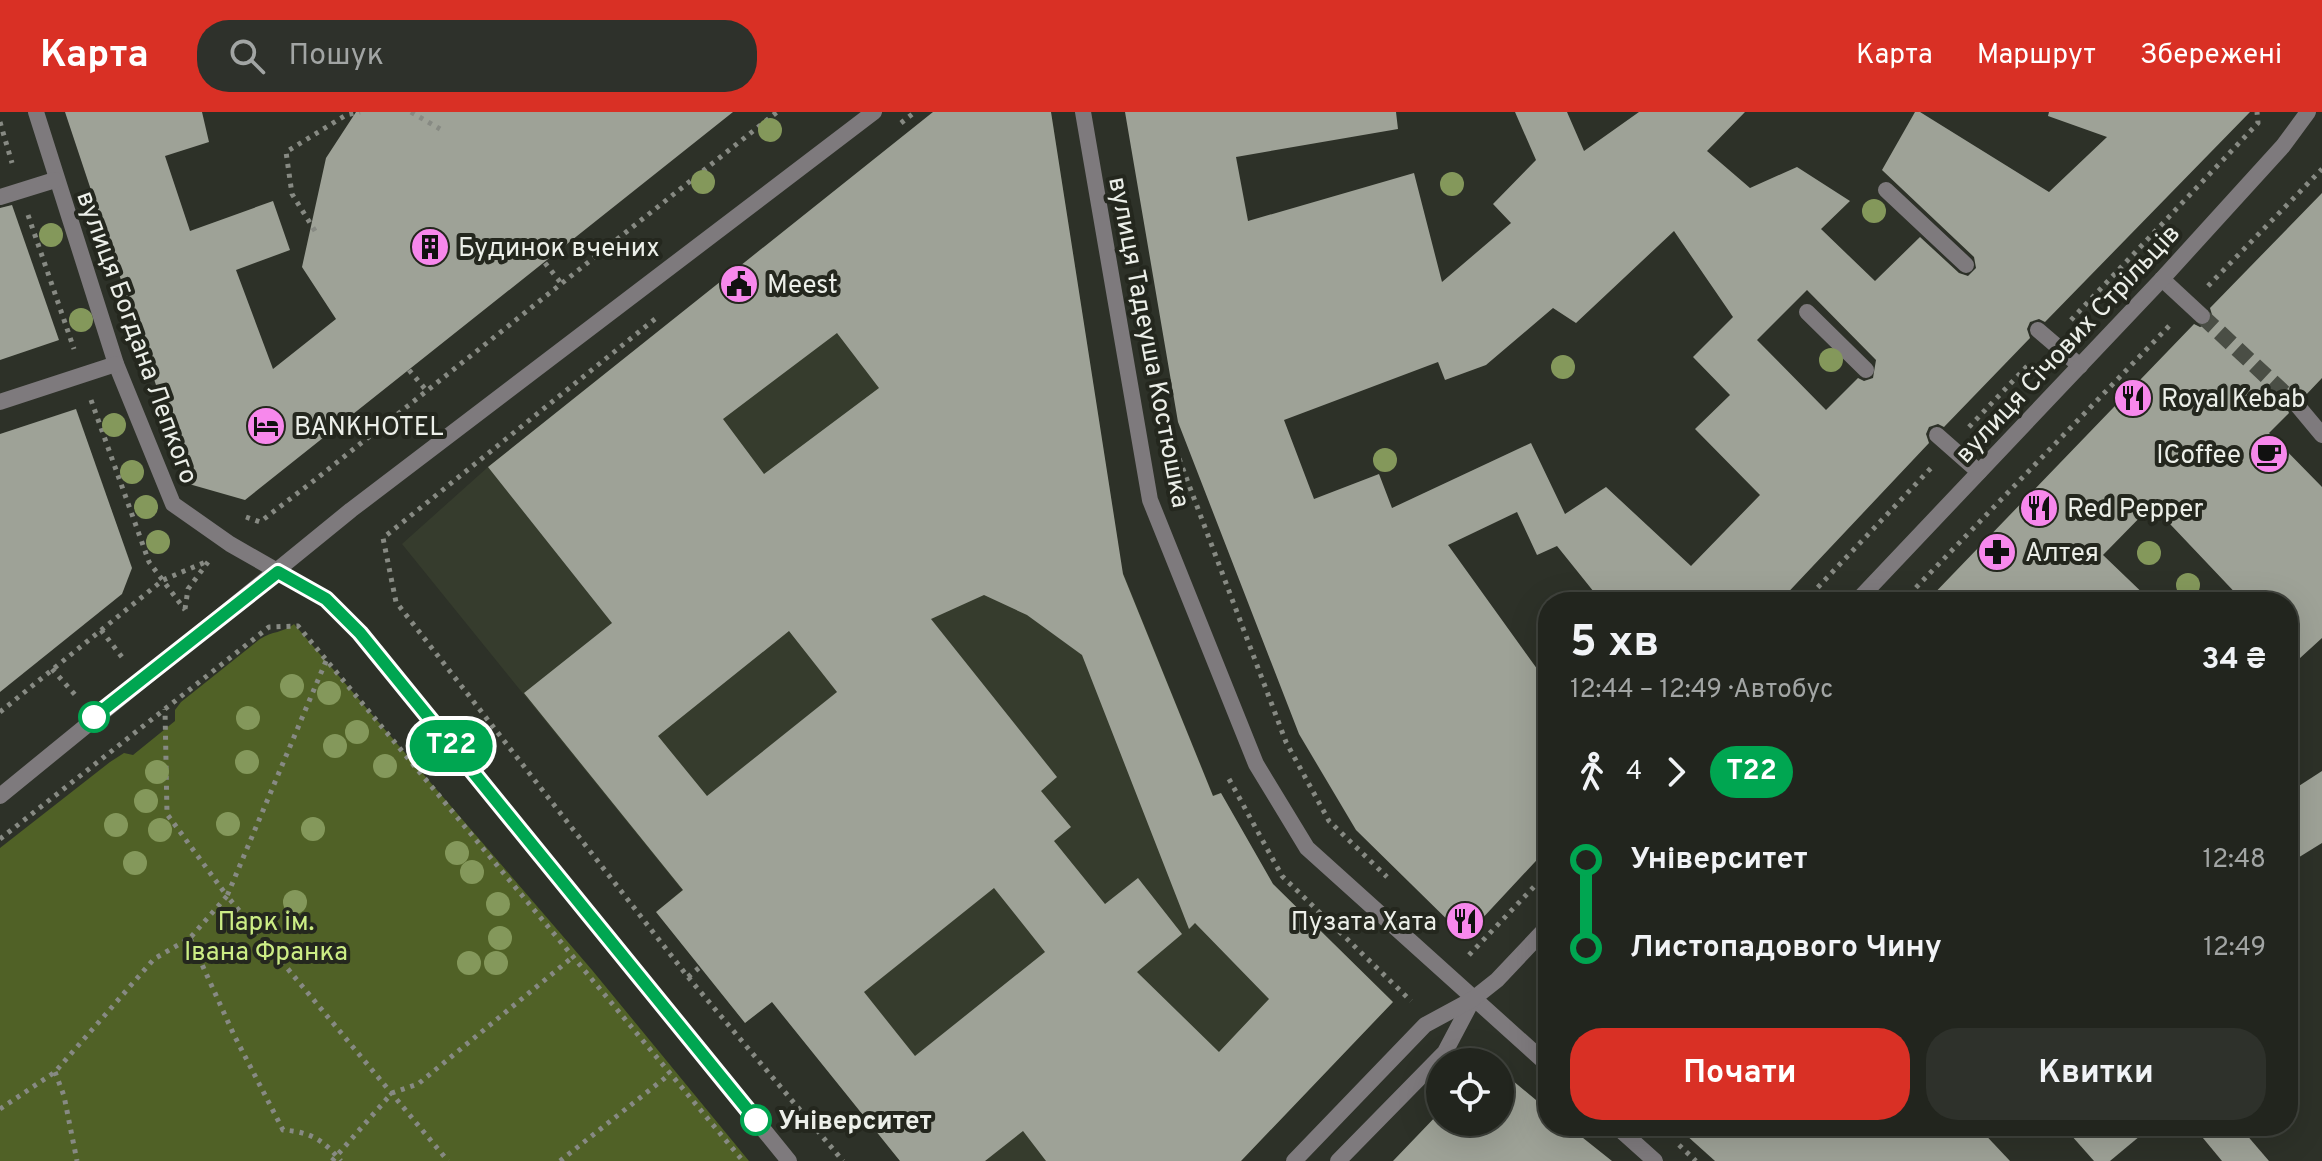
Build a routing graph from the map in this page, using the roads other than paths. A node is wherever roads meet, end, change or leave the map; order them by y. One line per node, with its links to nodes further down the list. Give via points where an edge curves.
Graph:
1 (36, 112): 6 (street, вулиця Богдана Лепкого)
2 (874, 112): 5 (street)
3 (1083, 112): 26 (street, вулиця Тадеуша Костюшка, via 1150,500 1256,764 1307,848)
4 (2308, 112): 10 (street, вулиця Січових Стрільців)
5 (853, 119): 22 (street)
6 (55, 180): 8 (street); 14 (street, вулиця Богдана Лепкого)
7 (1886, 190): 9 (street)
8 (0, 197)
9 (1966, 265)
10 (2162, 279): 11 (street); 15 (street, вулиця Січових Стрільців)
11 (2196, 310)
12 (1807, 312): 16 (street)
13 (2038, 330): 15 (street)
14 (116, 364): 17 (street); 22 (street, вулиця Богдана Лепкого, via 173,504)
15 (2080, 366): 21 (street, вулиця Січових Стрільців)
16 (1866, 370)
17 (0, 402)
18 (2297, 405): 20 (street)
19 (1937, 435): 21 (street)
20 (2322, 435)
21 (1979, 472): 23 (street, вулиця Січових Стрільців)
22 (278, 572): 24 (street); 29 (street, вулиця Богдана Лепкого, via 326,599 360,633)
23 (1865, 592)
24 (0, 796)
25 (1538, 937): 26 (street)
26 (1473, 999): 27 (street, вулиця Тадеуша Костюшка); 30 (street, via 1425,1025); 31 (street, via 1445,1052)
27 (1538, 1056)
28 (1627, 1136): 32 (street)
29 (789, 1161)
30 (1294, 1161)
31 (1338, 1161)
32 (1655, 1161)

